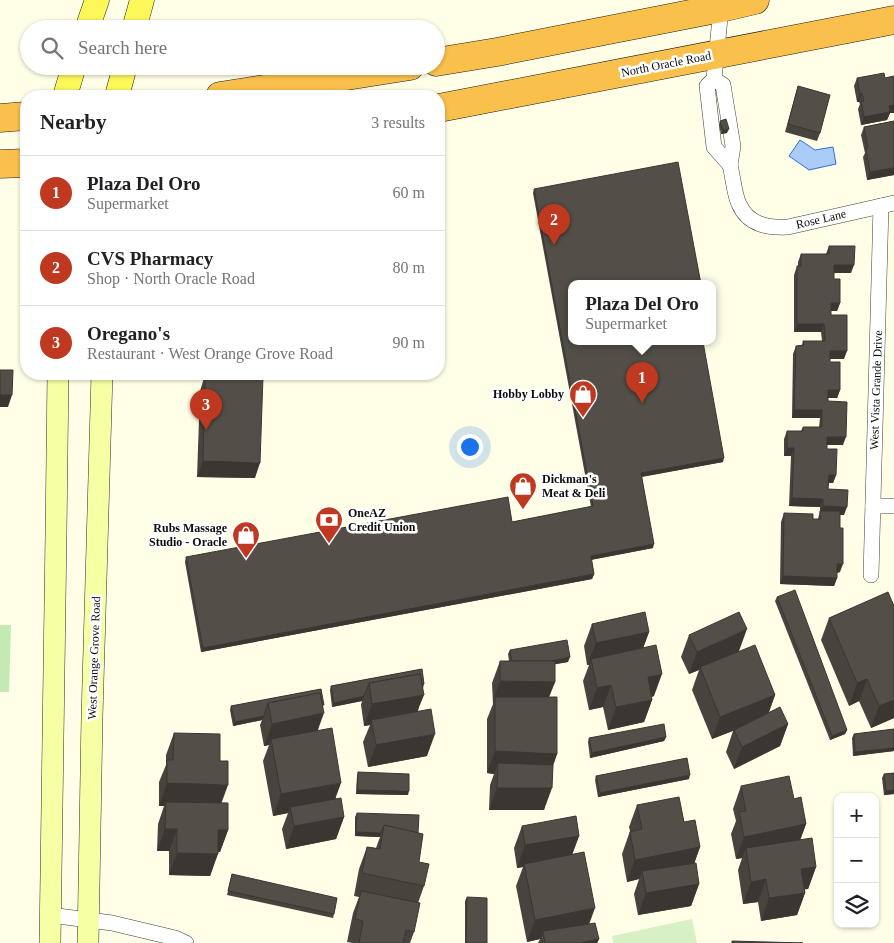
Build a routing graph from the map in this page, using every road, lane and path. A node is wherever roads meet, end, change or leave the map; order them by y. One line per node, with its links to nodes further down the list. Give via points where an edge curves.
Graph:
1 (97, 0): 5 (main road)
2 (142, 0): 6 (main road)
3 (755, 0): 4 (highway)
4 (721, 8): 8 (highway); 9 (street)
5 (90, 20)
6 (136, 20)
7 (894, 20): 9 (highway, North Oracle Road)
8 (445, 61)
9 (715, 67): 16 (highway, North Oracle Road); 21 (street, Rose Lane, via 707,86 714,147 730,166 738,204 745,214 759,225 788,227)
10 (71, 75): 13 (main road)
11 (123, 75): 14 (main road)
12 (353, 75): 15 (highway)
13 (67, 90)
14 (119, 90)
15 (258, 90)
16 (445, 107)
17 (20, 116): 18 (highway)
18 (0, 118)
19 (20, 163): 20 (highway)
20 (0, 164)
21 (887, 205): 24 (street, West Vista Grande Drive)
22 (58, 380): 27 (main road)
23 (102, 380): 28 (main road, West Orange Grove Road)
24 (873, 506): 25 (street); 26 (street, West Vista Grande Drive)
25 (894, 506)
26 (871, 575)
27 (50, 915): 28 (street); 29 (main road)
28 (88, 920): 30 (main road, West Orange Grove Road); 31 (street, via 112,923)
29 (50, 943)
30 (88, 943)
31 (186, 943)

